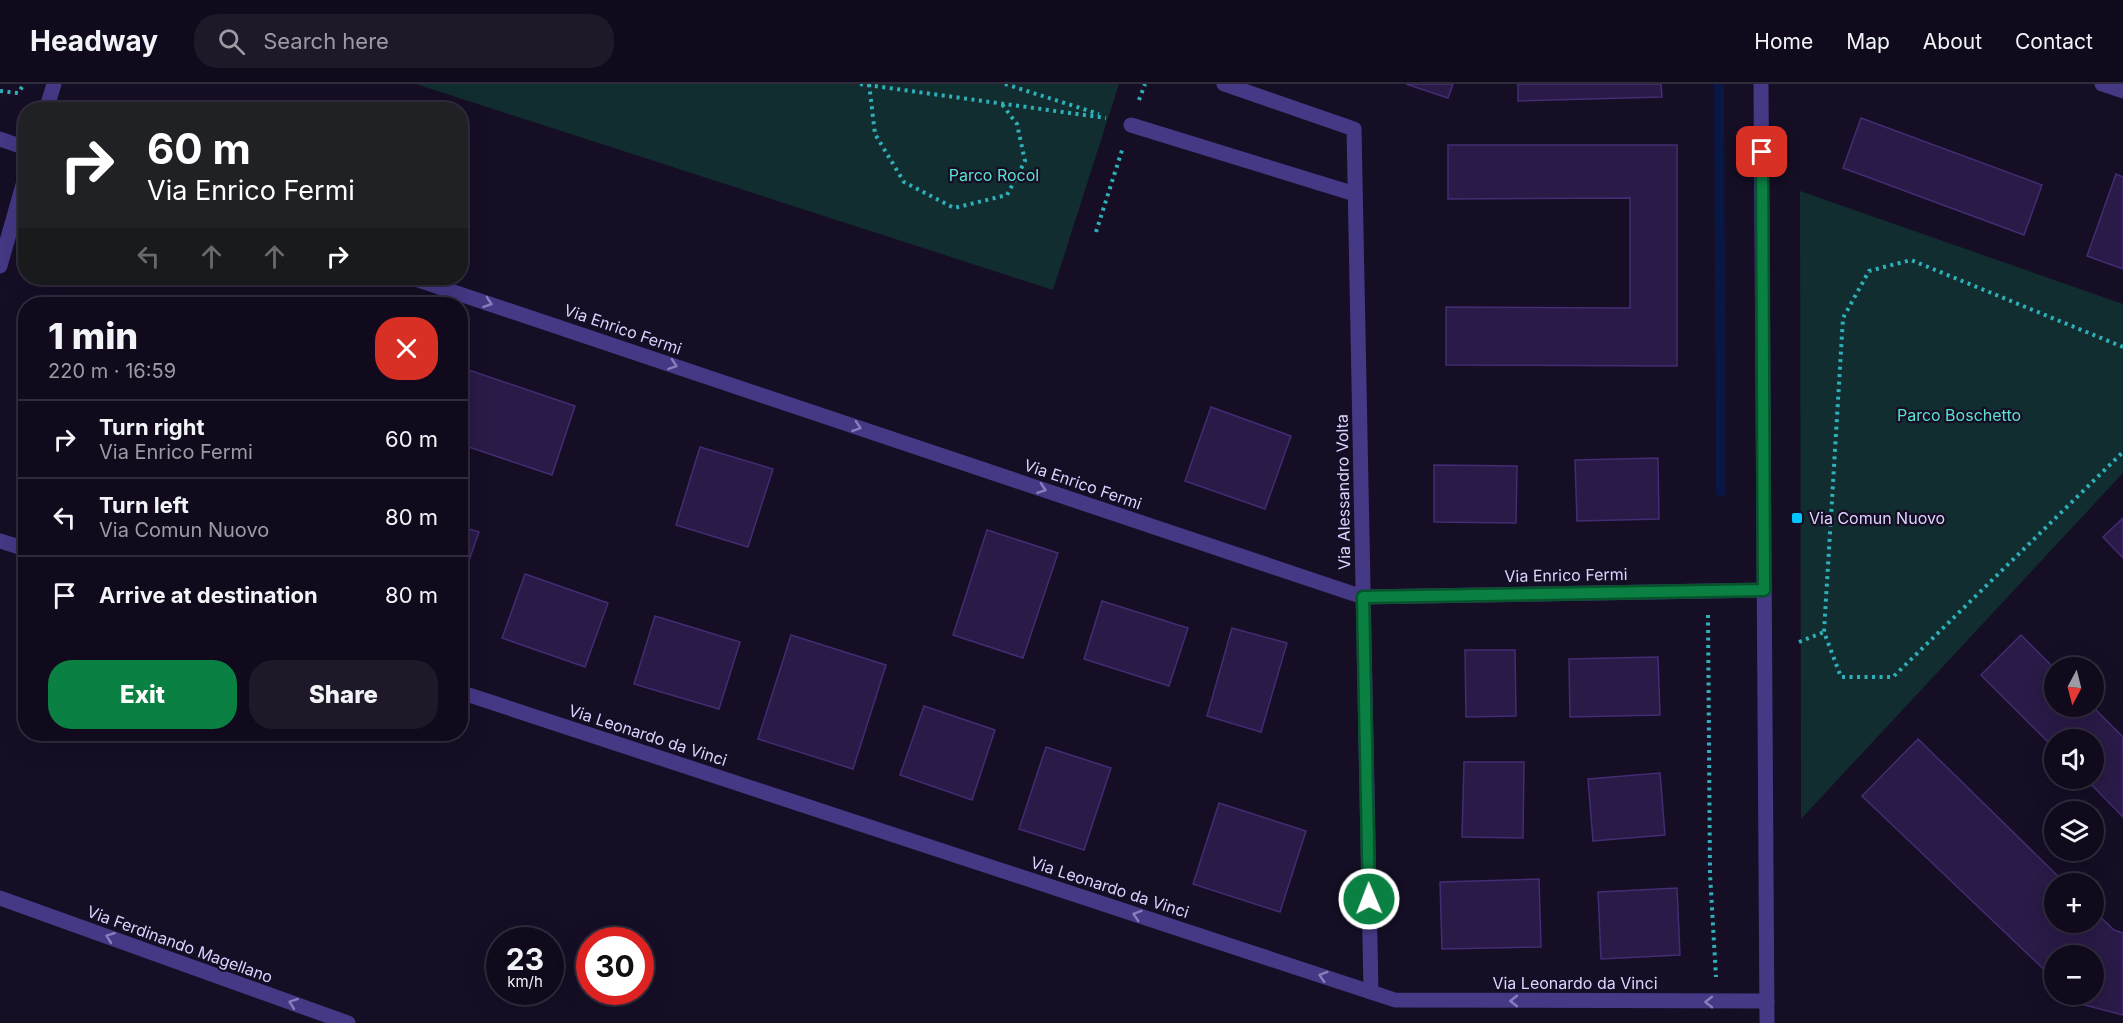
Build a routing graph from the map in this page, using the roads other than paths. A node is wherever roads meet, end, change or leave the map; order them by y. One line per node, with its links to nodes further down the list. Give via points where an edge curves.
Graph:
1 (54, 84): 6 (street)
2 (1224, 84): 10 (street, Via Alessandro Volta, via 1353,129)
3 (1761, 84): 16 (street)
4 (2102, 84): 5 (street)
5 (2123, 91)
6 (48, 102)
7 (1131, 125): 10 (street)
8 (0, 139): 9 (street)
9 (18, 145)
10 (1355, 194): 17 (street, Via Alessandro Volta)
11 (18, 202): 12 (street)
12 (0, 266)
13 (433, 285): 17 (street, Via Enrico Fermi, one-way to 17)
14 (0, 541): 15 (street)
15 (18, 547)
16 (1764, 590): 17 (street, Via Enrico Fermi); 21 (street)
17 (1363, 597): 20 (street, Via Alessandro Volta)
18 (468, 695): 20 (street, Via Leonardo da Vinci, one-way to 18)
19 (0, 898): 22 (street, Via Ferdinando Magellano, one-way to 19)
20 (1371, 992): 21 (street, Via Leonardo da Vinci, one-way to 20, via 1395,1000)
21 (1767, 1001): 23 (street)
22 (348, 1023)
23 (1767, 1023)

